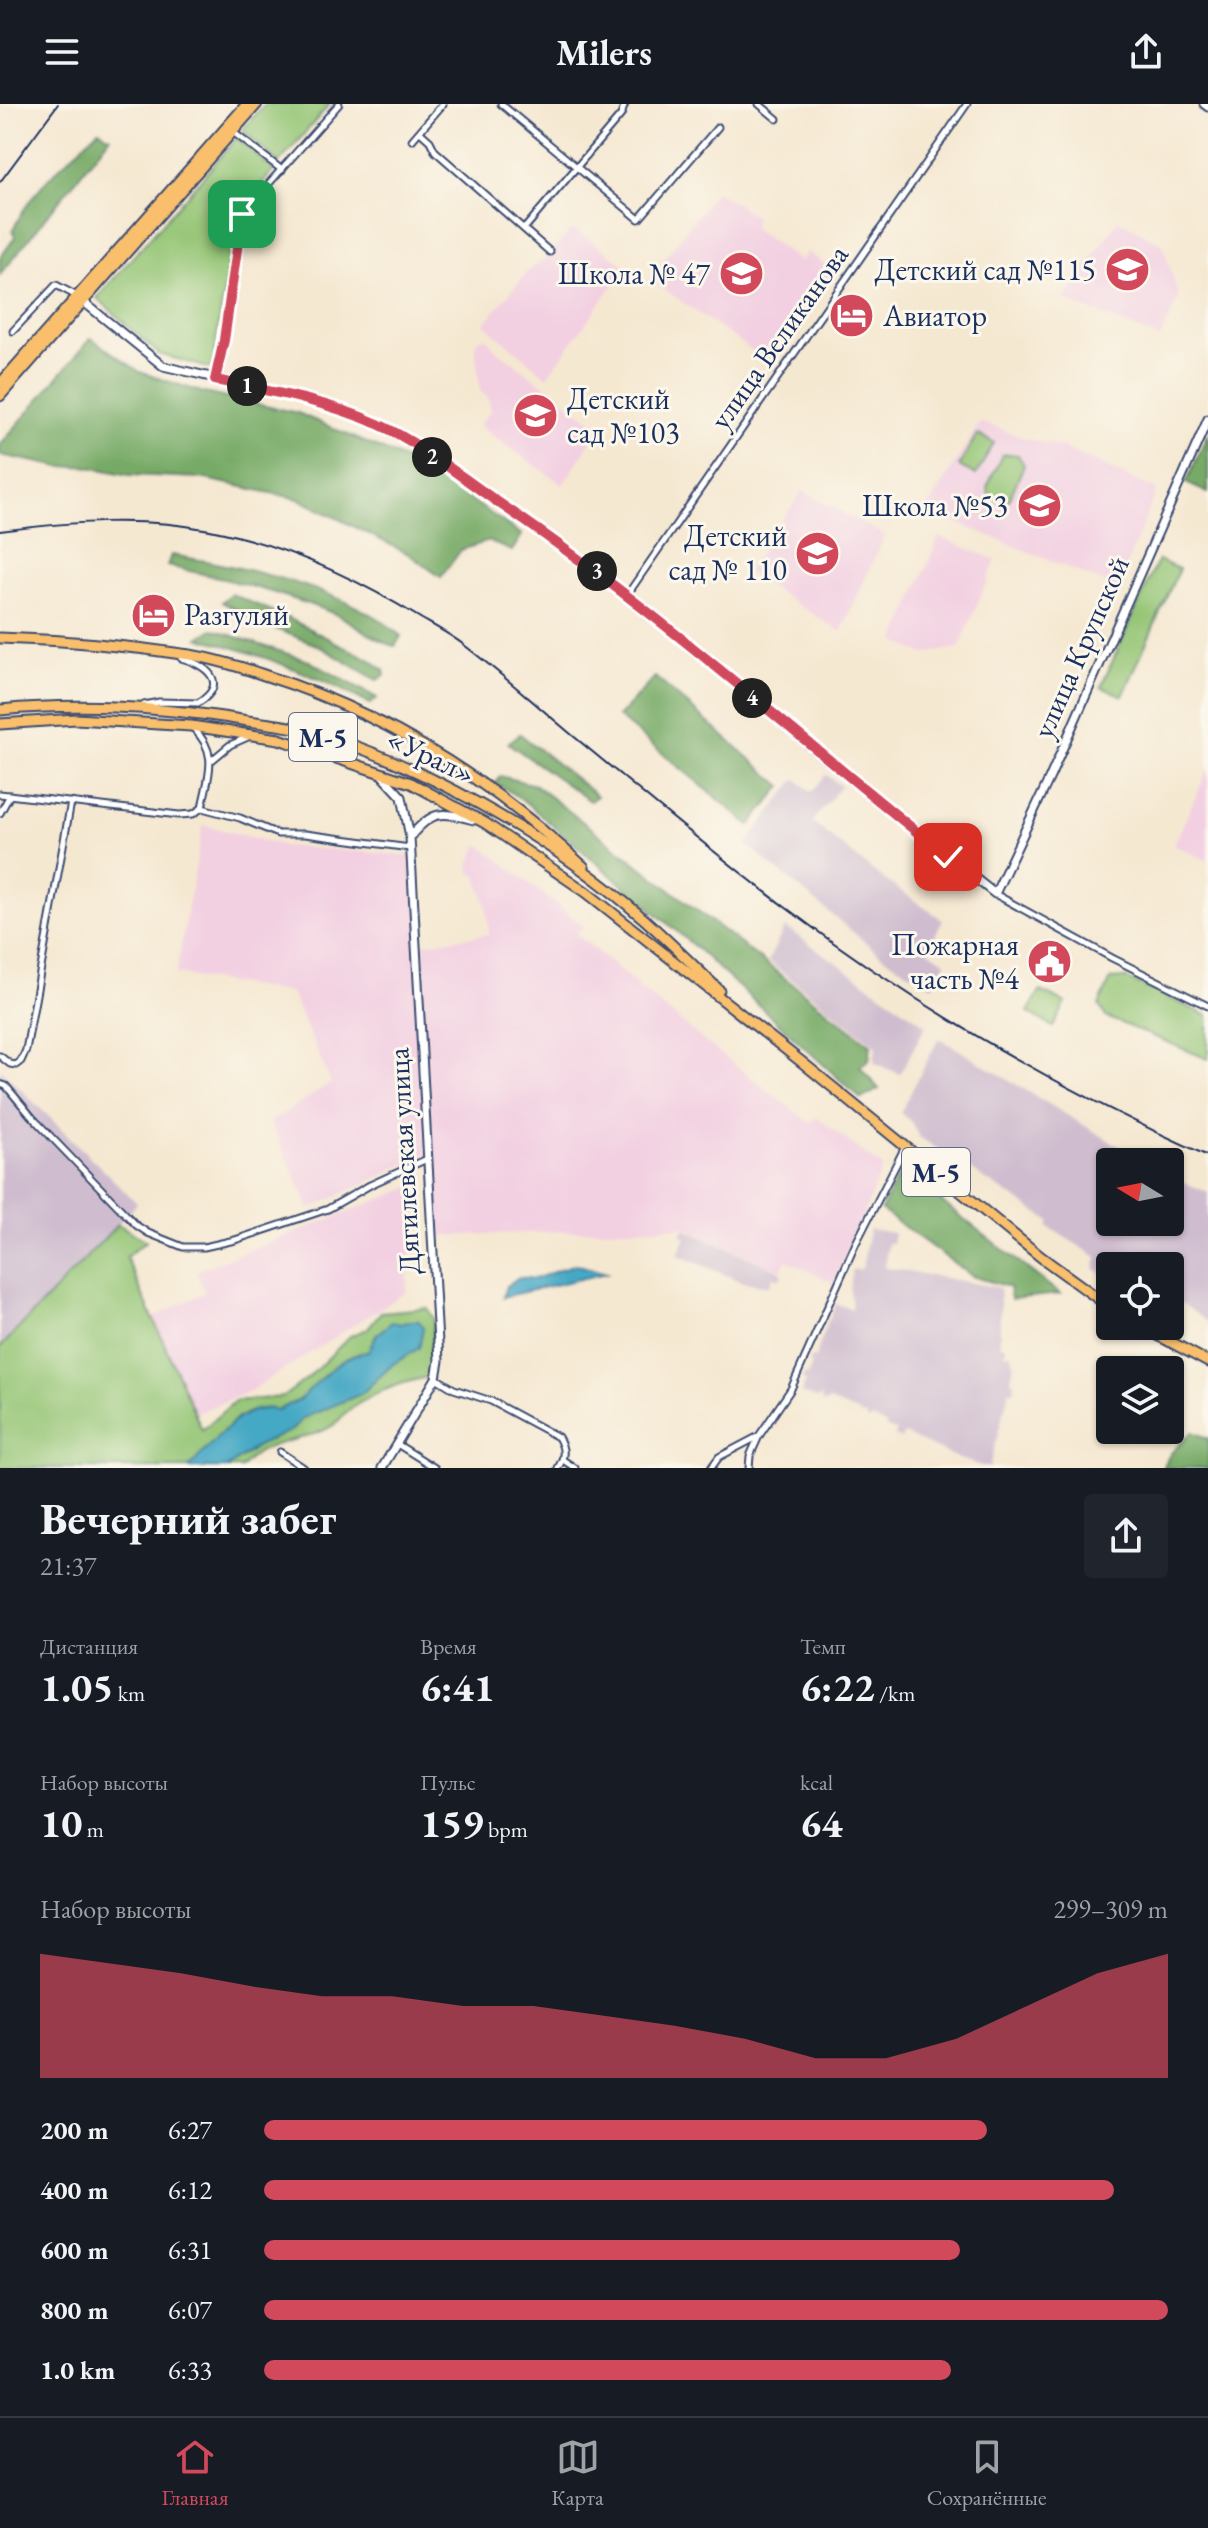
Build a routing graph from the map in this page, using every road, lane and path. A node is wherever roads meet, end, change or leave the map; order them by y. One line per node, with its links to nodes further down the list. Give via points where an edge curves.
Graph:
1 (247, 104): 18 (main road)
2 (257, 104): 11 (main road)
3 (339, 104): 15 (street)
4 (443, 104): 12 (street)
5 (501, 104): 14 (street)
6 (625, 104): 14 (street)
7 (759, 104): 9 (street)
8 (967, 104): 24 (street, улица Великанова)
9 (777, 119)
10 (718, 127): 14 (street, via 639,219)
11 (233, 132): 15 (street); 18 (main road)
12 (420, 132): 13 (street); 16 (street)
13 (412, 140)
14 (575, 165): 16 (street)
15 (282, 170): 20 (street, via 242,214)
16 (524, 229): 17 (street)
17 (550, 252)
18 (79, 298): 19 (street, via 56,285); 20 (street, via 155,361); 21 (main road); 22 (main road)
19 (13, 331)
20 (215, 380): 24 (street, via 315,401 380,425)
21 (0, 384)
22 (0, 396)
23 (1208, 419): 43 (street, улица Крупской)
24 (627, 595): 43 (street)
25 (0, 638): 26 (main road)
26 (169, 653): 27 (street, via 206,668 213,684 210,693 198,703); 42 (main road, via 246,669 314,691 409,736 491,789)
27 (133, 706): 28 (main road, «Урал» / М-5); 42 (main road, «Урал» / М-5, via 294,728 350,745 498,815)
28 (0, 710)
29 (0, 724): 30 (main road, «Урал» / М-5, via 76,719)
30 (191, 726): 31 (main road, «Урал» / М-5); 32 (street, via 206,740)
31 (252, 736): 32 (street); 33 (main road, «Урал» / М-5, via 279,739)
32 (212, 760): 37 (street)
33 (378, 772): 39 (main road, «Урал» / М-5, via 411,783); 40 (street, Дягилевская улица, via 402,797)
34 (0, 794): 35 (street)
35 (10, 795): 36 (street); 38 (street)
36 (71, 802): 37 (street, via 179,815); 46 (street, via 26,1050 16,1065)
37 (202, 808): 41 (street, via 278,834)
38 (0, 813)
39 (485, 823): 40 (street, via 445,813 426,820); 45 (main road, «Урал» / М-5, via 586,892)
40 (410, 837): 41 (street, Дягилевская улица)
41 (410, 848): 49 (street, Дягилевская улица)
42 (609, 891): 45 (main road, «Урал» / М-5)
43 (995, 894): 44 (street)
44 (1208, 1006)
45 (765, 1033): 48 (main road, «Урал» / М-5)
46 (0, 1056)
47 (0, 1084): 49 (street, via 136,1225 183,1247 235,1240 328,1209)
48 (905, 1146): 50 (main road, «Урал» / М-5); 54 (street, via 791,1389)
49 (429, 1159): 53 (street, Дягилевская улица)
50 (1096, 1297)
51 (1167, 1340): 52 (main road)
52 (1208, 1362)
53 (436, 1378): 55 (street, Дягилевская улица); 57 (street, via 558,1437)
54 (759, 1436): 63 (street, via 719,1457); 64 (street)
55 (397, 1444): 59 (street, Дягилевская улица); 60 (street)
56 (280, 1452): 58 (street)
57 (563, 1460): 61 (street); 62 (street)
58 (304, 1468)
59 (382, 1468)
60 (435, 1468)
61 (558, 1468)
62 (575, 1468)
63 (711, 1468)
64 (749, 1468)

